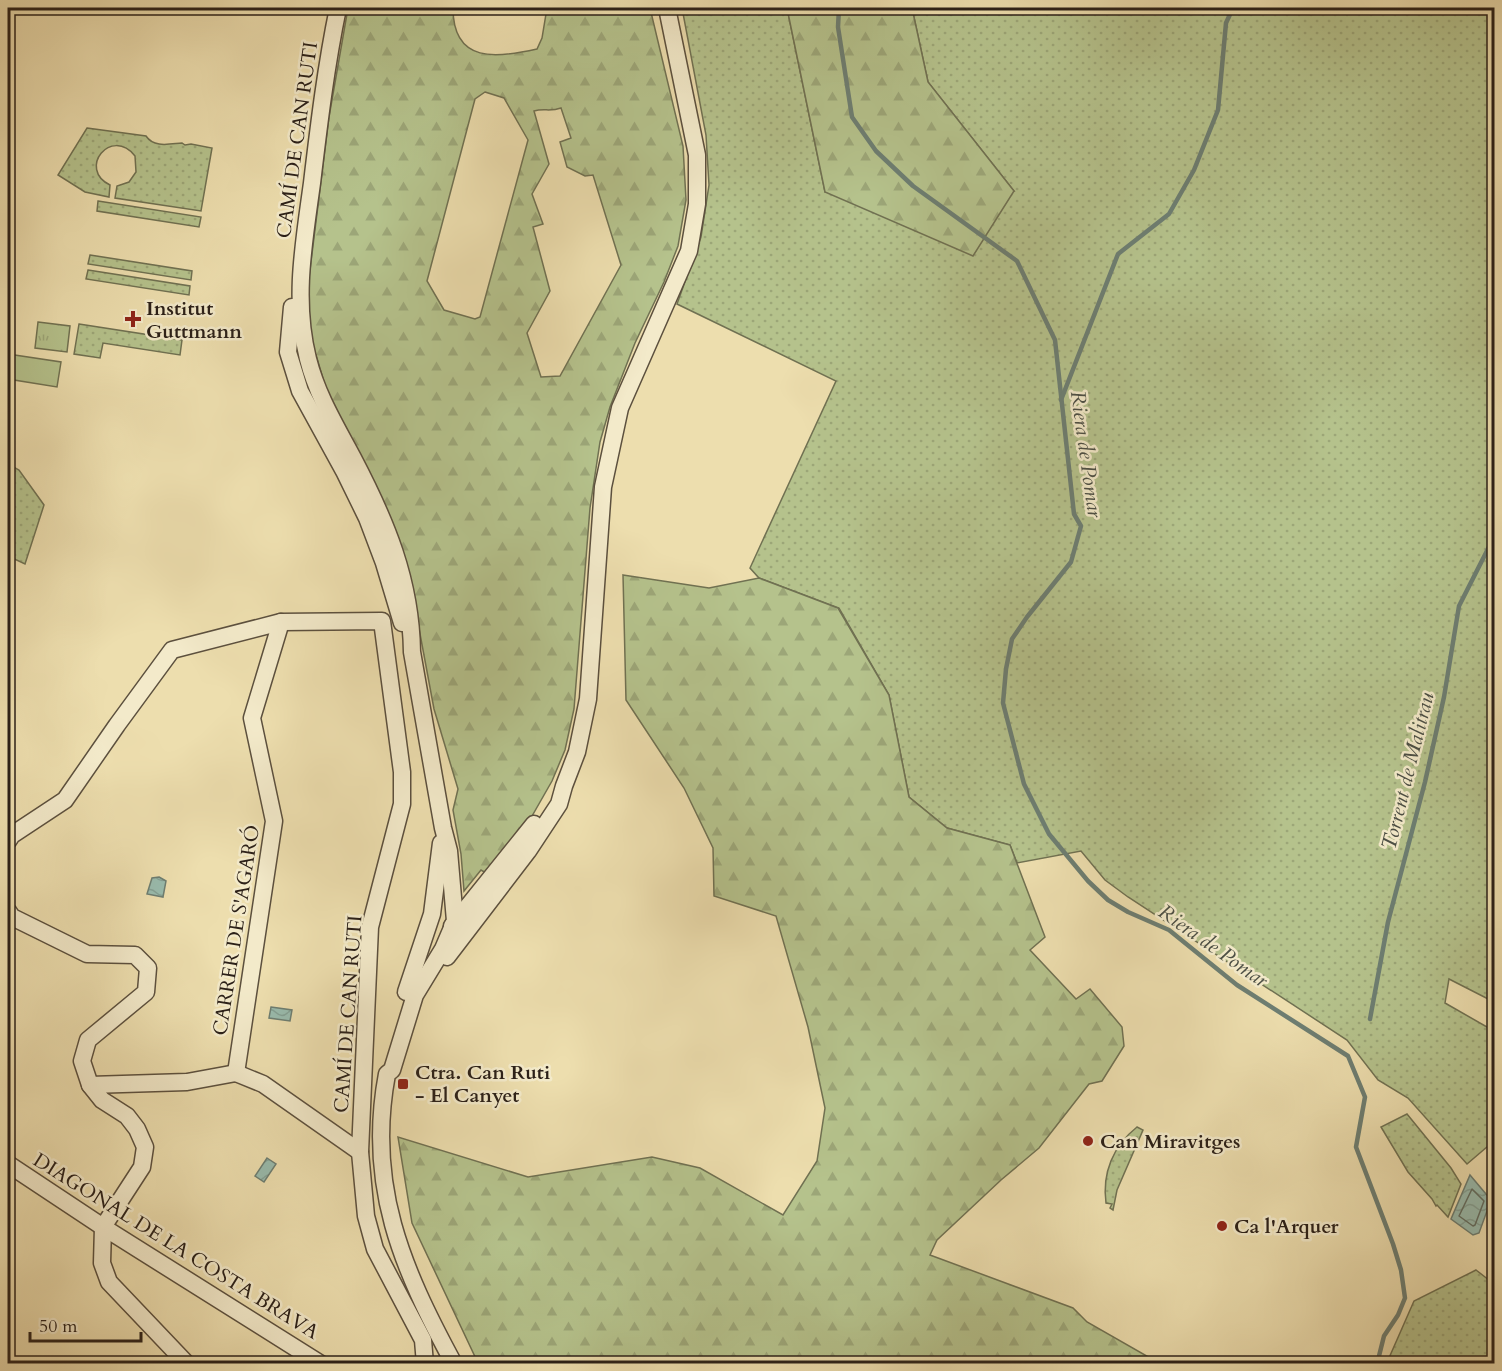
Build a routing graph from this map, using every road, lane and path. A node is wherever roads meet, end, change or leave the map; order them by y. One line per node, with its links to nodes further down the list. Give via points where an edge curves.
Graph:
1 (338, 8): 3 (street, CAMÍ DE CAN RUTI, via 326,70)
2 (667, 8): 11 (street, via 697,155 697,204 689,251 621,408 603,487 588,699 577,752)
3 (300, 278): 4 (street, CAMÍ DE CAN RUTI); 5 (street, CAMÍ DE CAN RUTI, via 291,308 288,352)
4 (304, 341): 5 (street, CAMÍ DE CAN RUTI, via 301,352 307,384); 6 (street, CAMÍ DE CAN RUTI, via 314,381)
5 (303, 396): 6 (street, CAMÍ DE CAN RUTI, via 312,400 342,452); 7 (street, CAMÍ DE CAN RUTI)
6 (353, 457): 8 (street, CAMÍ DE CAN RUTI)
7 (362, 508): 8 (street, CAMÍ DE CAN RUTI, via 377,524); 10 (street, CAMÍ DE CAN RUTI)
8 (399, 564): 10 (street, CAMÍ DE CAN RUTI, via 412,629)
9 (281, 622): 13 (street, via 172,650 65,800); 18 (street, CARRER DE S'AGARÓ, via 252,718 274,821); 21 (street, CAMÍ DE CAN RUTI, via 382,621 402,772 402,804 370,927)
10 (412, 652): 12 (street, CAMÍ DE CAN RUTI)
11 (564, 786): 15 (street); 17 (street, via 559,804 449,955)
12 (442, 828): 15 (street, CAMÍ DE CAN RUTI, via 449,851); 16 (street, CAMÍ DE CAN RUTI, via 432,914)
13 (8, 841)
14 (8, 911): 20 (street, via 12,917 87,954 135,956 148,968 146,992 88,1040 82,1061)
15 (455, 921): 16 (street); 17 (street, via 415,995)
16 (406, 992): 19 (street, CAMÍ DE CAN RUTI, via 383,1066)
17 (405, 1028): 19 (street, via 392,1070)
18 (236, 1073): 20 (street, via 187,1082); 21 (street, via 263,1084)
19 (387, 1074): 27 (street, via 381,1128 386,1203 414,1285)
20 (90, 1085): 23 (street, via 102,1100 127,1116 145,1147 142,1167)
21 (360, 1152): 26 (street, CAMÍ DE CAN RUTI, via 366,1216 375,1249 423,1340)
22 (8, 1164): 23 (street, DIAGONAL DE LA COSTA BRAVA)
23 (103, 1227): 24 (street, via 102,1263 109,1282); 25 (street, DIAGONAL DE LA COSTA BRAVA)
24 (187, 1364)
25 (321, 1364)
26 (425, 1364)
27 (454, 1364)

